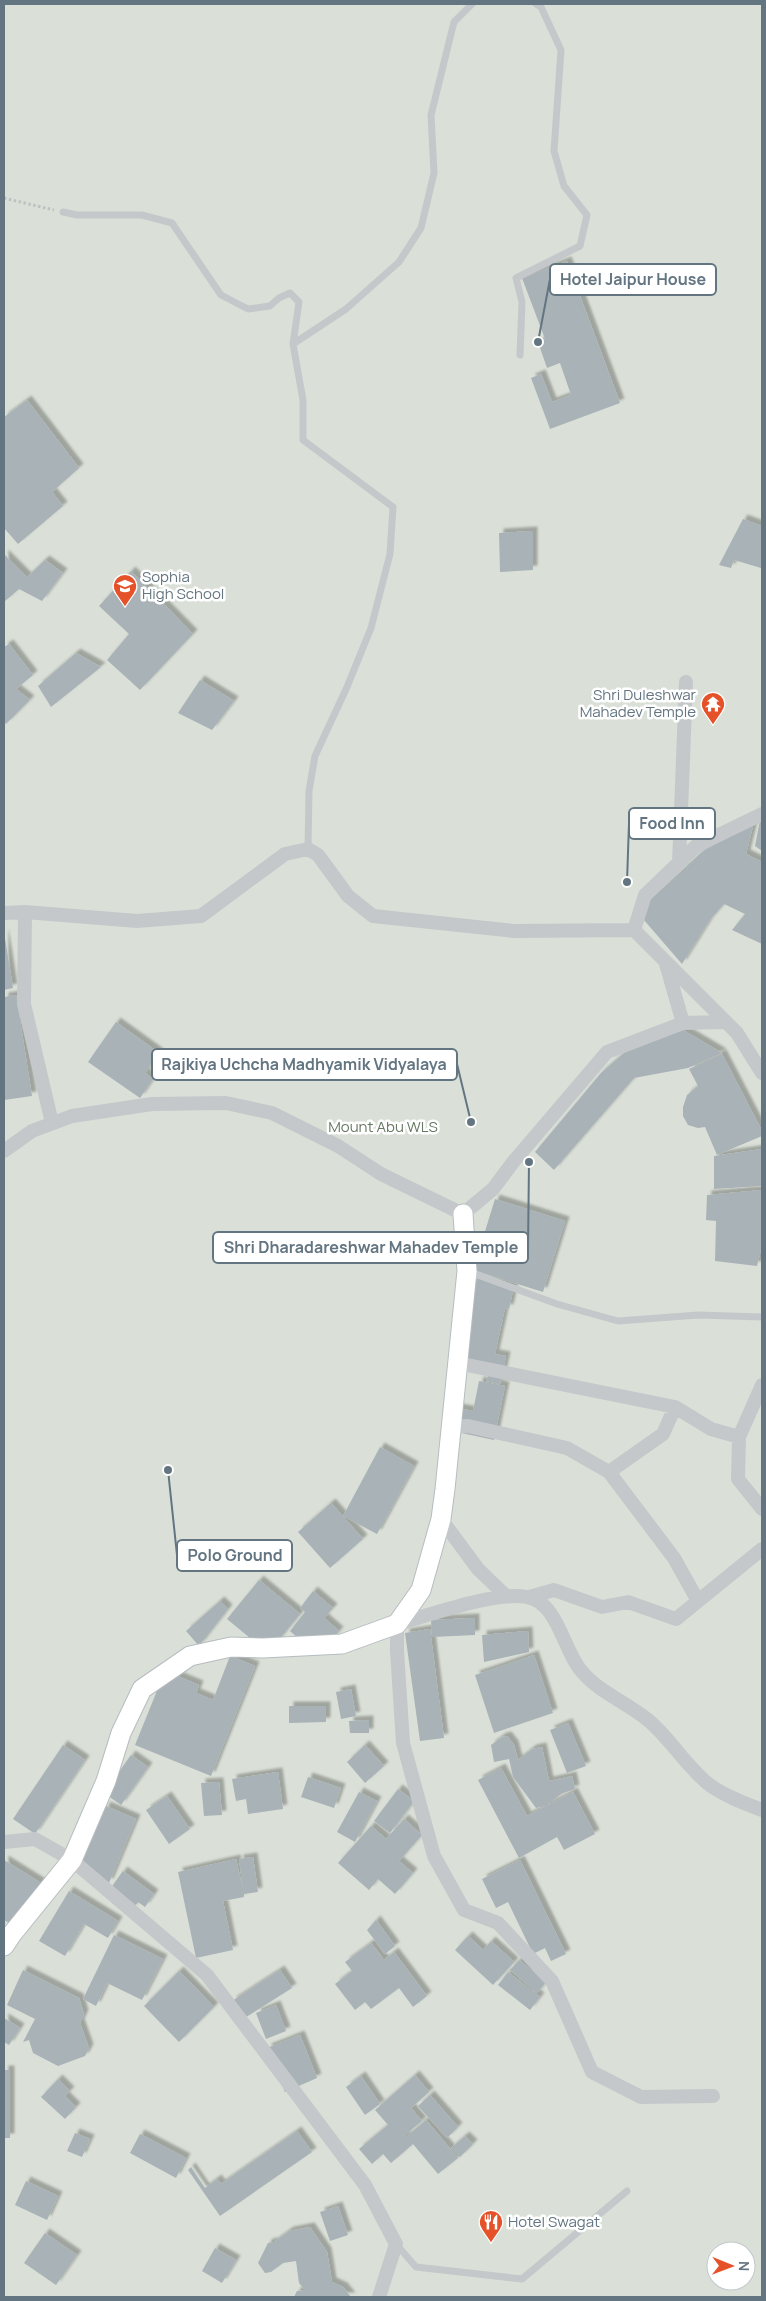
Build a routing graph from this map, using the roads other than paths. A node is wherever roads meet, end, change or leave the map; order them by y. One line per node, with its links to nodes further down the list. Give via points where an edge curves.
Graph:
1 (472, 4): 4 (lane, via 454,22 431,115 434,173 421,228 400,262 346,309)
2 (536, 4): 5 (lane, via 541,7 561,50 554,151 564,186 587,215 580,246 516,278 522,302)
3 (63, 212): 4 (lane, via 142,215 172,223 221,296 248,309 270,306 290,293 299,302)
4 (293, 344): 8 (lane, via 303,400 303,440 393,507 390,554 371,628 315,756 309,792)
5 (520, 355)
6 (686, 682): 9 (street)
7 (762, 814): 9 (street, via 696,846)
8 (308, 849): 10 (street, via 285,854 200,916 137,921); 12 (street, via 318,855 348,896 373,916 514,931)
9 (679, 862): 12 (street, via 645,895)
10 (25, 912): 11 (street); 17 (street, via 24,1004)
11 (4, 913)
12 (634, 930): 13 (street)
13 (666, 961): 14 (street); 15 (street)
14 (724, 1022): 15 (street); 16 (street, via 737,1033)
15 (684, 1023): 19 (street, via 607,1052 493,1189)
16 (762, 1073)
17 (52, 1123): 18 (street, via 32,1130); 19 (street, via 72,1116 152,1104 226,1103 272,1113 338,1146 381,1174)
18 (4, 1151)
19 (463, 1214): 20 (main road)
20 (467, 1271): 21 (lane, via 557,1304 618,1321 698,1315); 22 (main road)
21 (762, 1317)
22 (458, 1363): 24 (street); 25 (main road)
23 (762, 1385): 26 (street)
24 (674, 1407): 26 (street, via 711,1429); 27 (street, via 663,1434)
25 (450, 1427): 27 (street, via 468,1426 567,1448); 29 (main road)
26 (738, 1437): 28 (street, via 738,1479)
27 (609, 1472): 33 (street, via 674,1558)
28 (762, 1509)
29 (442, 1519): 31 (street, via 478,1569); 34 (main road, via 421,1590)
30 (762, 1549): 33 (street)
31 (505, 1596): 32 (street); 34 (street)
32 (529, 1597): 33 (street, via 554,1590 602,1608 628,1602 676,1619); 35 (street, via 550,1611 578,1668 602,1691 650,1721 710,1785 731,1798)
33 (698, 1601)
34 (398, 1624): 37 (main road, via 342,1644 230,1647 190,1656 142,1689 121,1733 106,1781); 39 (street, via 403,1743 434,1856 464,1910 498,1923 552,1980 592,2072 641,2097)
35 (762, 1810)
36 (4, 1842): 37 (street, via 35,1839)
37 (72, 1860): 38 (main road); 41 (street, via 207,1974 365,2184)
38 (4, 1946)
39 (713, 2096)
40 (627, 2191): 41 (lane, via 522,2279 416,2267)
41 (396, 2244): 42 (street)
42 (379, 2297)

